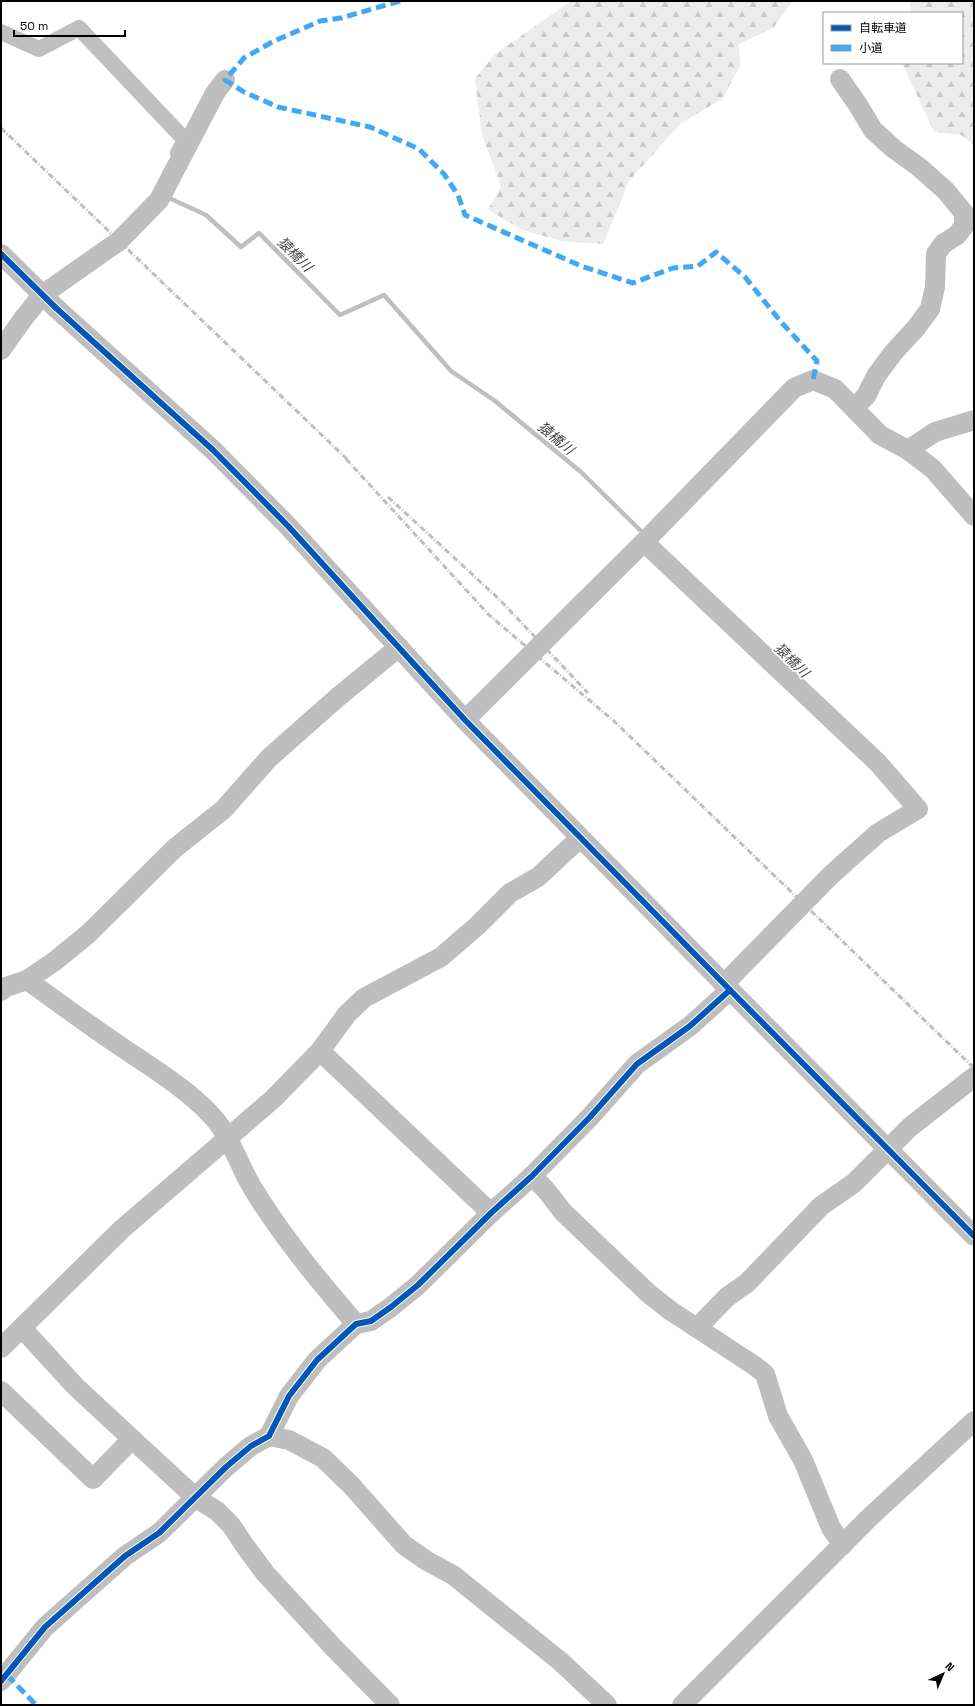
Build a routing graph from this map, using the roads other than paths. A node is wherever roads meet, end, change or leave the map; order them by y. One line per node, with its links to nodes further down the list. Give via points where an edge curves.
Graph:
1 (840, 79): 6 (street, via 873,130 946,191 964,213 964,226 957,235 943,244 936,254 935,287 930,309 876,376 866,396)
2 (225, 80): 4 (street, via 215,93 162,196 119,241)
3 (1, 254): 4 (street)
4 (42, 295): 5 (street); 11 (street, via 213,450 288,526)
5 (1, 350)
6 (854, 407): 8 (street, via 880,435); 10 (street, via 835,389 814,380 794,388)
7 (974, 420): 8 (street, via 935,432)
8 (908, 450): 9 (street, via 933,469)
9 (974, 516)
10 (647, 539): 12 (street); 15 (street, via 878,763 918,809 878,833 831,875)
11 (399, 647): 12 (street); 14 (street, via 269,758 224,809 175,848 88,934)
12 (465, 720): 13 (street)
13 (580, 838): 15 (street); 17 (street, via 538,877 510,893 441,957 364,998 347,1014)
14 (27, 980): 16 (street); 19 (street, via 194,1099 212,1116)
15 (727, 987): 20 (street); 21 (street, via 690,1026 637,1064 590,1118)
16 (1, 991)
17 (320, 1051): 19 (street, via 273,1099); 22 (street)
18 (974, 1076): 20 (street, via 910,1127)
19 (228, 1138): 24 (street, via 254,1190 273,1220); 25 (street, via 122,1228)
20 (888, 1149): 23 (street); 26 (street, via 854,1183 821,1206 747,1283 727,1297)
21 (532, 1176): 22 (street); 26 (street, via 563,1212 648,1293)
22 (491, 1213): 24 (street, via 418,1285 371,1321)
23 (974, 1236)
24 (356, 1324): 30 (street, via 317,1360 289,1396)
25 (22, 1328): 27 (street); 31 (street, via 76,1386)
26 (697, 1328): 33 (street, via 765,1374 778,1416 803,1460 831,1528)
27 (1, 1348)
28 (1, 1391): 31 (street, via 93,1479)
29 (974, 1421): 33 (street)
30 (269, 1436): 32 (street, via 251,1446 226,1467); 36 (street, via 290,1440 323,1458 351,1485 404,1545 453,1575 560,1661)
31 (132, 1439): 32 (street)
32 (196, 1498): 34 (street, via 159,1533 124,1556 45,1627); 35 (street, via 217,1511 231,1525 265,1573)
33 (843, 1545): 37 (street)
34 (1, 1681)
35 (390, 1705)
36 (607, 1705)
37 (682, 1705)

